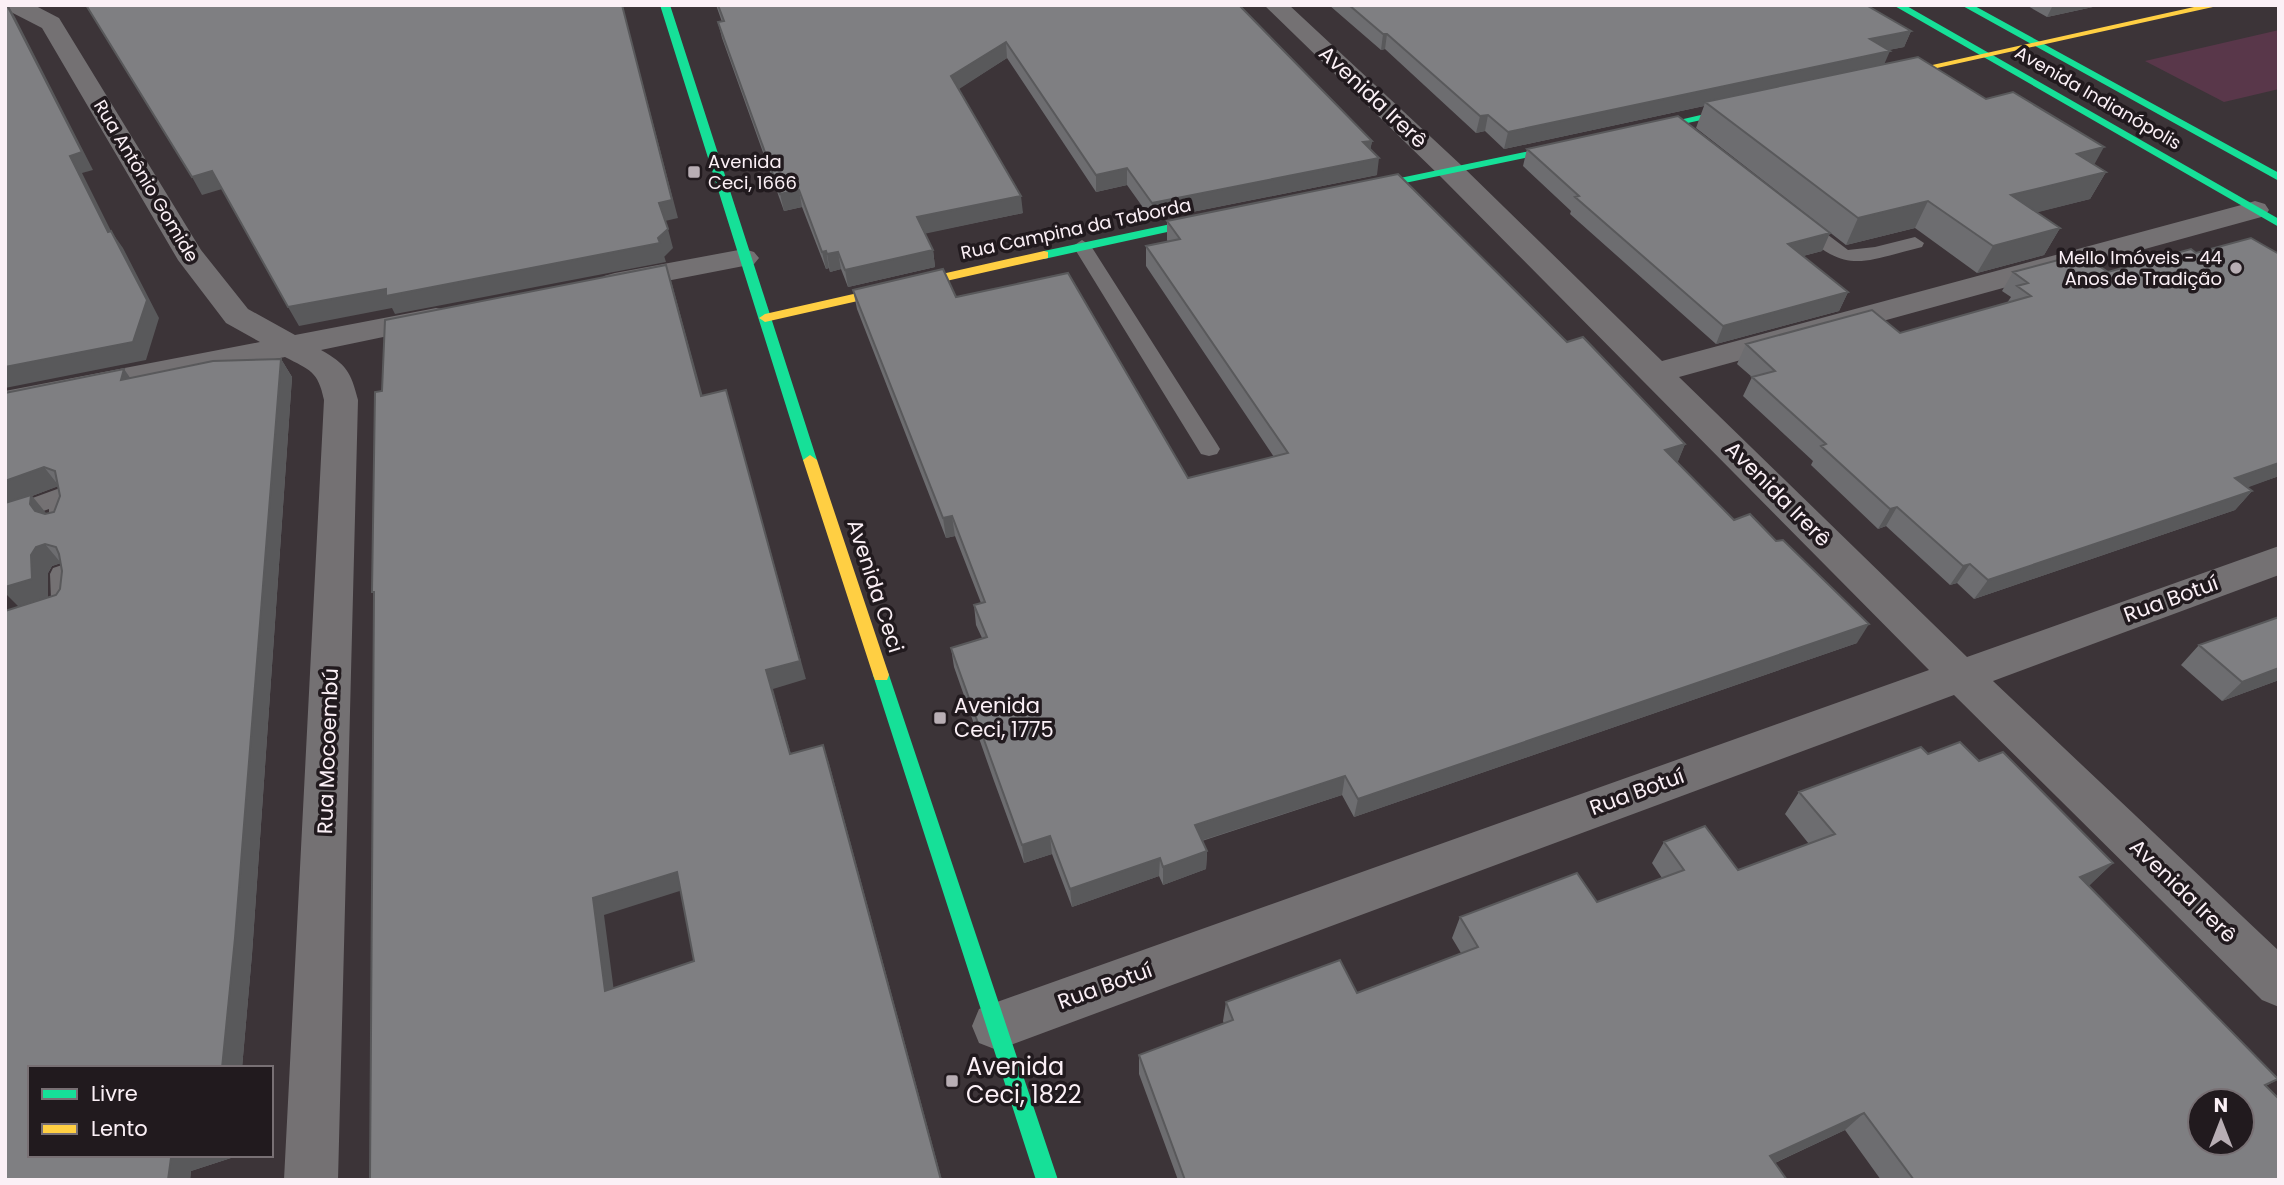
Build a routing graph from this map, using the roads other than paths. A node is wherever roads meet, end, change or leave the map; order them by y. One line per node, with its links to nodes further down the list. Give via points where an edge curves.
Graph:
1 (15, 5): 27 (street, Rua Antônio Gomide, via 51,23 188,254 237,316)
2 (665, 5): 23 (street, Avenida Ceci)
3 (1275, 5): 15 (street, Avenida Irerê)
4 (1898, 5): 8 (street, Avenida Indianópolis)
5 (1966, 5): 7 (street, Avenida Indianópolis)
6 (2217, 5): 7 (street)
7 (2037, 44): 8 (street); 16 (street, Avenida Indianópolis)
8 (1983, 55): 9 (street); 20 (street, Avenida Indianópolis)
9 (1862, 82)
10 (1768, 102): 11 (street)
11 (1674, 123): 12 (street); 13 (lane)
12 (1622, 134)
13 (1690, 135)
14 (1595, 140): 15 (street)
15 (1451, 171): 17 (street); 28 (street, Avenida Irerê)
16 (2279, 178)
17 (1342, 193)
18 (1782, 208): 21 (lane, via 1845,255)
19 (1233, 215): 22 (street, Rua Campina da Taborda)
20 (2267, 217): 28 (street)
21 (1915, 243)
22 (1082, 246): 26 (street, Rua Campina da Taborda); 30 (lane)
23 (744, 258): 24 (street); 26 (street, Avenida Ceci)
24 (587, 288)
25 (468, 311): 27 (street)
26 (765, 318): 38 (street, Avenida Ceci)
27 (292, 347): 29 (street); 39 (street, Rua Mocoembú, via 326,366 336,377 341,400)
28 (1656, 373): 36 (street, Avenida Irerê)
29 (5, 402)
30 (1209, 449)
31 (5, 517): 32 (lane, via 60,496)
32 (61, 522)
33 (2279, 560): 36 (street, Rua Botuí)
34 (62, 574): 35 (lane, via 62,604)
35 (5, 623)
36 (1960, 675): 37 (street, Avenida Irerê); 38 (street, Rua Botuí)
37 (2279, 984)
38 (997, 1026): 40 (street, Avenida Ceci)
39 (311, 1180)
40 (1047, 1180)

